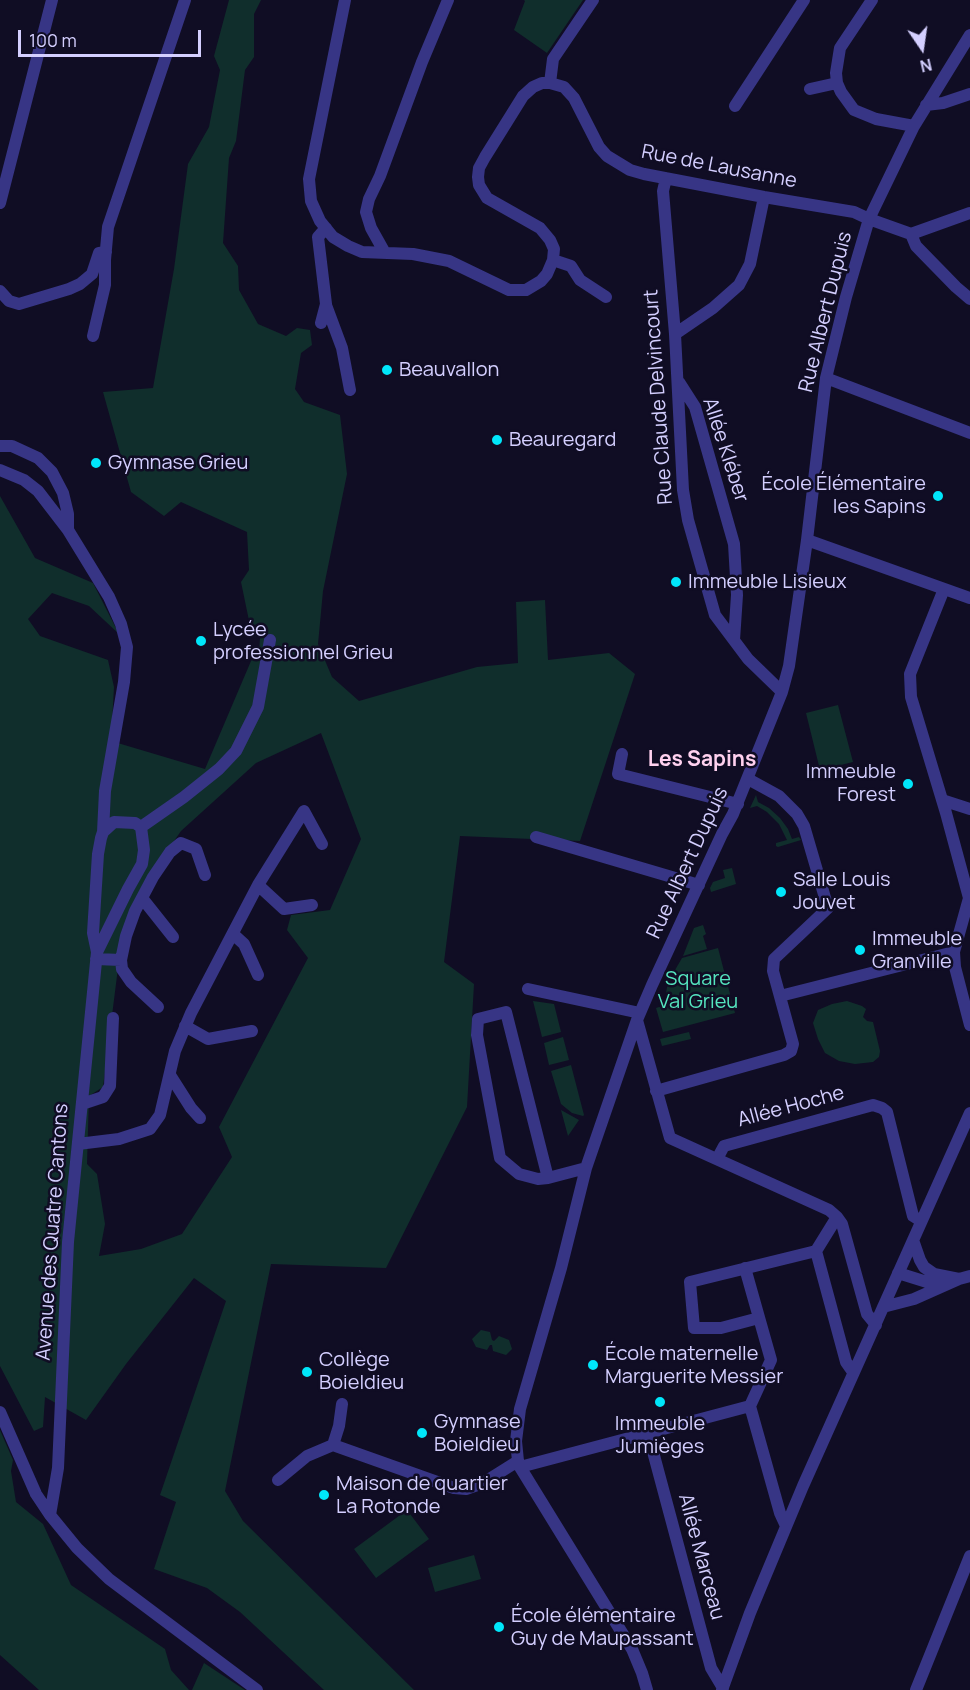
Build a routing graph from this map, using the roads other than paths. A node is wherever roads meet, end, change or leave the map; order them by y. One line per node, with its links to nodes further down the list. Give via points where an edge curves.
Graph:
1 (52, 0): 18 (street)
2 (185, 0): 23 (street, via 108,227)
3 (345, 0): 21 (street, via 309,179 314,210)
4 (448, 0): 24 (street, via 369,199 366,212)
5 (593, 0): 9 (street, via 553,59)
6 (804, 0): 14 (street)
7 (872, 0): 10 (street, via 840,48)
8 (970, 35): 13 (street, Rue Albert Dupuis)
9 (550, 83): 16 (street, Rue de Lausanne, via 564,87 574,98 599,147 608,156 630,170); 25 (street, via 533,87 523,96 485,157 478,177 487,198 540,228 554,249)
10 (837, 83): 11 (street); 15 (street, via 854,110 876,119)
11 (810, 89)
12 (970, 94): 13 (street)
13 (926, 105): 15 (street, Rue Albert Dupuis)
14 (735, 106)
15 (914, 126): 20 (street, Rue Albert Dupuis)
16 (666, 178): 17 (street, Rue de Lausanne); 31 (street, Rue Claude Delvincourt, via 663,191)
17 (764, 197): 20 (street, Rue de Lausanne, via 854,212); 31 (street, via 750,264 739,285)
18 (0, 203)
19 (970, 213): 22 (street)
20 (869, 219): 22 (street, Rue de Lausanne); 33 (street, Rue Albert Dupuis)
21 (326, 228): 24 (street, via 333,237 362,252); 29 (street, via 318,237)
22 (911, 234): 28 (street, via 916,246)
23 (106, 252): 26 (street, via 99,253 92,274 69,289 19,304 9,301); 32 (street, via 105,285)
24 (385, 253): 25 (street, via 449,261 518,291 541,281)
25 (553, 260): 27 (street, via 571,266 580,280)
26 (0, 291)
27 (606, 297)
28 (970, 299)
29 (326, 304): 30 (street); 35 (street, via 342,348)
30 (321, 323)
31 (675, 334): 34 (street, Rue Claude Delvincourt)
32 (93, 336)
33 (826, 378): 36 (street); 40 (street, Rue Albert Dupuis)
34 (678, 380): 44 (street, Allée Kléber, via 695,407 734,544); 44 (street, Rue Claude Delvincourt, via 688,520 715,615)
35 (350, 390)
36 (970, 433)
37 (0, 446): 39 (street, via 12,446 38,458 52,472 63,493)
38 (0, 470): 39 (street, Avenue des Quatre Cantons, via 38,491)
39 (68, 530): 52 (street, Avenue des Quatre Cantons, via 109,597 127,647 105,791)
40 (807, 540): 41 (street); 45 (street, Rue Albert Dupuis)
41 (944, 589): 42 (street); 48 (street, via 910,674 912,697)
42 (970, 598)
43 (270, 640): 51 (street, via 258,707 236,751 219,769)
44 (734, 640): 45 (street, Rue Claude Delvincourt)
45 (782, 692): 47 (street, Rue Albert Dupuis)
46 (622, 754): 49 (street, via 618,774)
47 (748, 779): 49 (street, Rue Albert Dupuis); 67 (street, via 779,796 797,814 828,908 774,959)
48 (942, 800): 50 (street); 62 (street, via 969,898)
49 (738, 804): 57 (street, Rue Albert Dupuis)
50 (970, 809)
51 (141, 827): 52 (street, via 114,822); 63 (street, Avenue des Quatre Cantons, via 142,864)
52 (104, 832): 63 (street, Avenue des Quatre Cantons, via 98,854 93,933)
53 (536, 837): 57 (street)
54 (322, 844): 56 (street, via 303,811)
55 (205, 875): 58 (street, via 196,849 181,843 170,852)
56 (258, 885): 59 (street, via 284,909); 60 (street)
57 (699, 885): 69 (street, Rue Albert Dupuis)
58 (142, 898): 61 (street); 64 (street)
59 (312, 905)
60 (232, 934): 65 (street, via 244,944); 72 (street)
61 (173, 937)
62 (954, 952): 67 (street); 71 (street)
63 (96, 956): 64 (street); 76 (street, Avenue des Quatre Cantons)
64 (121, 960): 68 (street, via 131,982)
65 (258, 975)
66 (528, 989): 69 (street)
67 (780, 996): 75 (street, via 793,1044 791,1051)
68 (158, 1007)
69 (639, 1016): 75 (street); 81 (street, Rue Albert Dupuis)
70 (113, 1018): 76 (street, via 110,1086 103,1097)
71 (970, 1025)
72 (185, 1026): 73 (street, via 208,1038); 74 (street)
73 (252, 1031)
74 (170, 1075): 78 (street); 79 (street, via 160,1115 150,1129 119,1139)
75 (656, 1090): 80 (street, via 670,1138)
76 (82, 1104): 79 (street, Avenue des Quatre Cantons)
77 (970, 1113): 84 (street)
78 (200, 1118)
79 (78, 1144): 101 (street, Avenue des Quatre Cantons, via 68,1242 58,1468)
80 (717, 1159): 83 (street); 84 (street, Allée Hoche, via 724,1146 873,1105 887,1112 913,1216)
81 (586, 1168): 82 (street); 99 (street, Rue Albert Dupuis, via 520,1409 516,1441)
82 (548, 1178): 82 (street, via 506,1012 478,1019 477,1035 500,1158 519,1174)
83 (837, 1217): 86 (street); 92 (street, via 867,1314)
84 (921, 1221): 85 (street)
85 (913, 1240): 88 (street); 89 (street, via 924,1268 934,1274)
86 (816, 1251): 87 (street); 93 (street, via 846,1362)
87 (745, 1268): 91 (street); 91 (street, via 690,1282 694,1328 721,1329)
88 (898, 1273): 89 (street, via 930,1283); 90 (street)
89 (964, 1277): 90 (street, via 914,1299)
90 (883, 1307): 92 (street)
91 (759, 1318): 95 (street, via 771,1360)
92 (876, 1325): 93 (street)
93 (853, 1372): 102 (street)
94 (342, 1404): 98 (street)
95 (750, 1406): 97 (street); 102 (street)
96 (0, 1412): 101 (street, via 36,1494)
97 (648, 1433): 99 (street); 104 (street, Allée Marceau, via 711,1668)
98 (333, 1444): 99 (street, via 454,1488 466,1489 483,1483); 100 (street, via 307,1456)
99 (519, 1464): 106 (street, Rue Albert Dupuis, via 632,1649)
100 (278, 1480)
101 (50, 1515): 105 (street, via 109,1579)
102 (786, 1527): 104 (street)
103 (970, 1556): 107 (street)
104 (722, 1689)
105 (257, 1690)
106 (647, 1690)
107 (916, 1690)

